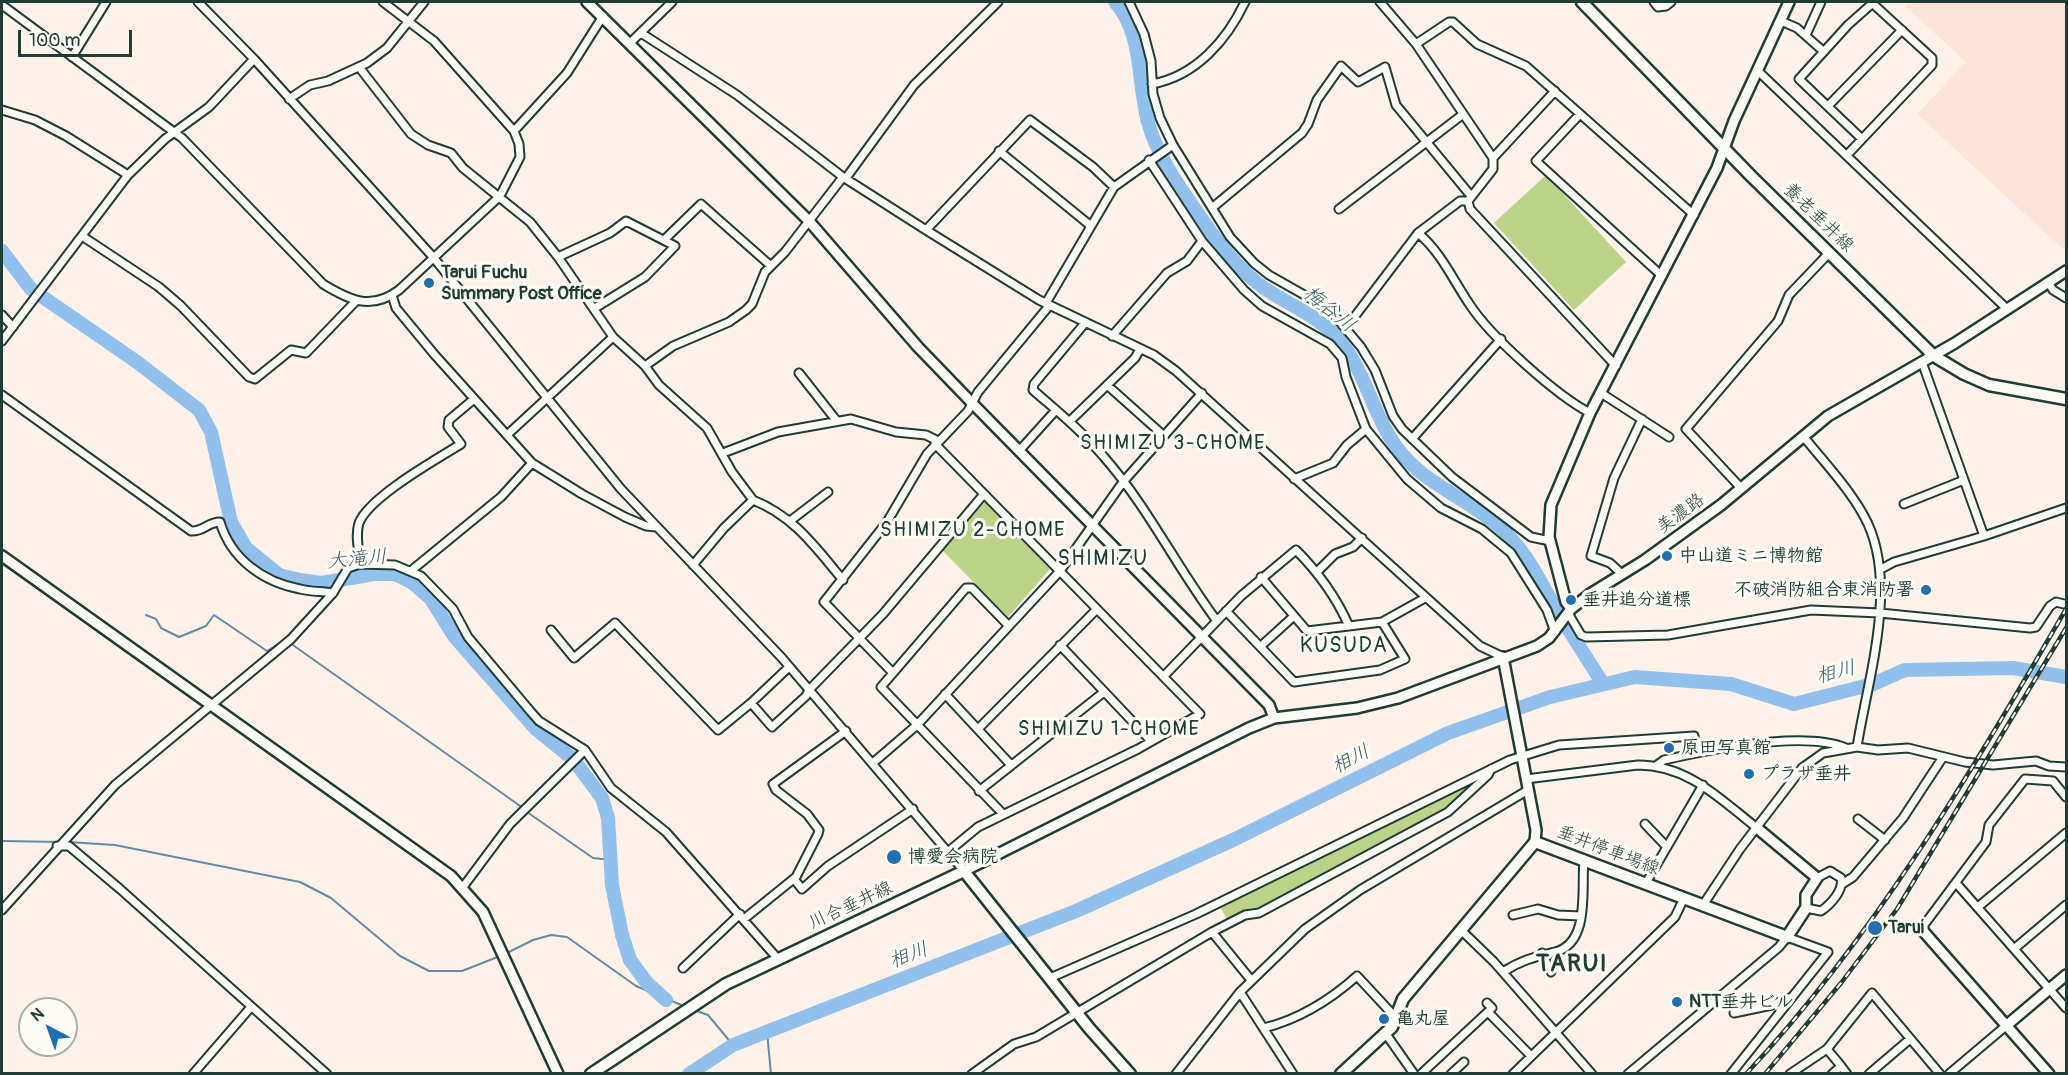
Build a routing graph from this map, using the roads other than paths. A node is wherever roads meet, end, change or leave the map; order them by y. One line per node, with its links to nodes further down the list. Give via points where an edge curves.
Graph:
1 (106, 2): 27 (street)
2 (198, 2): 28 (street)
3 (383, 2): 19 (street)
4 (424, 2): 19 (street)
5 (586, 2): 18 (street)
6 (672, 2): 22 (street)
7 (998, 2): 49 (street, via 920,78)
8 (1129, 2): 31 (street, via 1144,34)
9 (1245, 2): 31 (street, via 1233,27 1187,72 1174,80)
10 (1380, 2): 25 (street)
11 (1582, 2): 43 (main road, 養老垂井線)
12 (1654, 2): 13 (street, via 1658,7)
13 (1671, 2)
14 (1789, 2): 20 (street)
15 (1821, 2): 23 (street)
16 (1873, 2): 21 (street); 26 (street)
17 (2, 5): 27 (street)
18 (603, 16): 24 (street); 38 (street, via 567,73)
19 (410, 21): 29 (street, via 387,48); 38 (street, via 440,48)
20 (1781, 21): 23 (street); 30 (street)
21 (1902, 30): 34 (street); 40 (street, via 1932,58 1932,65)
22 (641, 33): 24 (street); 49 (street, via 737,95)
23 (1806, 35): 26 (street)
24 (630, 43): 56 (street)
25 (1416, 44): 32 (street, via 1453,22 1477,44 1526,66); 37 (street)
26 (1823, 51): 34 (street, via 1799,79)
27 (72, 57): 39 (street)
28 (254, 59): 33 (street); 39 (street, via 209,107)
29 (359, 67): 33 (street, via 310,85); 51 (street, via 411,134 451,153 463,168)
30 (1758, 71): 43 (street); 45 (street)
31 (1152, 84): 42 (street)
32 (1556, 91): 36 (street); 46 (street)
33 (289, 99): 64 (street)
34 (1828, 106): 40 (street)
35 (2, 110): 48 (street, via 35,120)
36 (1580, 114): 55 (street); 68 (street, via 1536,161)
37 (1462, 115): 41 (street); 46 (street)
38 (514, 131): 51 (street, via 520,157)
39 (174, 132): 48 (street); 72 (street, via 323,284)
40 (1862, 139): 45 (street)
41 (1427, 144): 52 (street); 53 (street, via 1396,105 1385,67 1358,82 1341,66 1317,100 1302,132); 54 (street)
42 (1171, 146): 47 (street); 53 (street)
43 (1725, 148): 55 (street); 63 (main road, 養老垂井線)
44 (999, 151): 50 (street, via 1030,120); 57 (street); 58 (street)
45 (1847, 155): 75 (street)
46 (1493, 158): 52 (street, via 1493,170)
47 (1150, 159): 50 (street); 62 (street)
48 (128, 175): 60 (street)
49 (844, 178): 56 (street); 58 (street)
50 (1114, 187): 57 (street)
51 (500, 196): 64 (street); 65 (street, via 530,222)
52 (1469, 198): 59 (street); 88 (street, via 1470,209)
53 (1212, 208): 79 (street, via 1230,237 1254,263 1329,309)
54 (1339, 209)
55 (1694, 215): 68 (street)
56 (809, 221): 66 (street); 97 (street)
57 (1091, 226): 73 (street)
58 (926, 230): 73 (street)
59 (1418, 233): 79 (street); 82 (street, via 1442,260 1470,305)
60 (82, 236): 72 (street, via 159,287 255,379 291,350 306,353); 78 (street)
61 (664, 240): 65 (street, via 626,220 610,233); 66 (street, via 701,204); 74 (street, via 675,246 645,277)
62 (1202, 241): 80 (street, via 1187,261 1167,273); 103 (street, via 1262,306 1330,345 1342,358)
63 (1830, 252): 85 (main road, 養老垂井線); 116 (street, via 1789,295 1778,321 1686,429)
64 (433, 257): 70 (street); 94 (street)
65 (558, 257): 74 (street)
66 (771, 266): 87 (street, via 746,310 729,322 683,341)
67 (2067, 271): 69 (street, 美濃路)
68 (1662, 276): 88 (street)
69 (2048, 282): 71 (street); 75 (street, 美濃路)
70 (392, 295): 72 (street); 95 (street, via 396,308)
71 (2067, 297)
72 (355, 302)
73 (1048, 304): 77 (street); 97 (street, via 978,392)
74 (595, 308): 81 (street)
75 (2006, 308): 85 (street, 美濃路)
76 (2, 315): 78 (street)
77 (1085, 323): 80 (street); 98 (street, via 1034,384 1033,390)
78 (13, 327): 83 (street)
79 (1346, 328): 108 (street, via 1375,370 1393,416)
80 (1112, 336): 84 (street)
81 (613, 337): 87 (street); 94 (street)
82 (1501, 339): 99 (street, via 1571,403); 108 (street)
83 (2, 340)
84 (1140, 349): 90 (street); 91 (street, via 1161,360)
85 (1934, 356): 86 (street, 美濃路); 96 (main road, 養老垂井線, via 1989,385)
86 (1922, 362): 107 (street, 美濃路, via 1854,399); 114 (street)
87 (645, 366): 111 (street, via 658,385 707,428)
88 (1616, 366): 92 (street)
89 (799, 373): 101 (street)
90 (1107, 385): 102 (street); 105 (street)
91 (1202, 393): 105 (street); 113 (street)
92 (1601, 393): 99 (street); 100 (street)
93 (2, 395): 138 (street, via 191,531 220,522 225,540 234,552 268,579 302,590)
94 (547, 398): 104 (street); 124 (street)
95 (474, 399): 104 (street); 129 (street, via 449,420 448,427 461,444 405,478 364,515 358,531)
96 (2067, 399)
97 (973, 404): 109 (street); 110 (street)
98 (1056, 410): 102 (street); 110 (street)
99 (1590, 414): 127 (street, via 1551,505)
100 (1642, 419): 106 (street); 135 (street, via 1614,478 1591,556 1610,563)
101 (836, 420): 109 (street, via 851,419 897,432 926,435); 111 (street, via 778,432)
102 (1070, 421): 115 (street)
103 (1366, 429): 113 (street, via 1333,463); 151 (street, via 1420,491 1482,529 1511,553)
104 (507, 435): 112 (street)
105 (1163, 435): 115 (street)
106 (1669, 436)
107 (1803, 436): 116 (street, 美濃路); 131 (street, via 1865,518)
108 (1412, 439): 127 (street, via 1465,489 1523,532)
109 (937, 443): 118 (street); 137 (street, via 887,522)
110 (1019, 451): 123 (street)
111 (723, 453): 119 (street)
112 (532, 463): 124 (street, via 625,517); 132 (street, via 501,497)
113 (1294, 479): 126 (street)
114 (1964, 480): 120 (street); 125 (street)
115 (1123, 482): 123 (street); 146 (street)
116 (1741, 488): 135 (street, 美濃路)
117 (828, 492): 122 (street)
118 (984, 494): 133 (street); 153 (street)
119 (753, 500): 122 (street, via 777,510); 130 (street)
120 (1904, 504)
121 (2067, 508): 125 (street)
122 (790, 521): 137 (street)
123 (1093, 525): 133 (street); 152 (street)
124 (656, 527): 130 (street)
125 (1984, 536): 131 (street)
126 (1362, 538): 134 (street, via 1353,547 1335,554); 139 (street)
127 (1550, 541): 143 (street)
128 (2, 556): 164 (street)
129 (360, 564): 132 (street, via 395,565); 138 (street, via 348,568)
130 (693, 565): 157 (street)
131 (1881, 569): 144 (street)
132 (412, 570): 172 (street, via 453,609 468,636 539,721)
133 (1060, 571): 141 (street); 148 (street)
134 (1317, 572): 136 (street, via 1296,550); 149 (street)
135 (1622, 574): 143 (street, 美濃路)
136 (1261, 578): 142 (street); 145 (street)
137 (843, 580): 153 (street, via 824,602)
138 (335, 590): 164 (street, via 291,639)
139 (1425, 598): 147 (street); 156 (street)
140 (2064, 604): 144 (street, via 2056,602 2050,606 2036,627 2030,628)
141 (1096, 609): 154 (street); 159 (street)
142 (1226, 611): 146 (street); 155 (street)
143 (1569, 612): 144 (street, via 1581,635 1603,637 1668,635 1792,611); 151 (street)
144 (1880, 615): 170 (street)
145 (1294, 616): 149 (street, via 1306,631); 155 (street)
146 (1218, 621): 152 (street)
147 (1382, 622): 149 (street); 155 (street, via 1405,659 1380,670 1294,682)
148 (1010, 626): 158 (street, via 972,588 966,588); 162 (street)
149 (1349, 626)
150 (551, 630): 163 (street, via 574,658 615,623 718,730)
151 (1556, 631): 156 (street, via 1537,646)
152 (1202, 636): 159 (street); 165 (street, via 1269,705)
153 (860, 639): 158 (street); 160 (street)
154 (1060, 645): 161 (street); 167 (street)
155 (1261, 646)
156 (1504, 662): 165 (street, via 1357,708); 174 (street)
157 (789, 667): 160 (street); 163 (street)
158 (893, 672): 166 (street, via 881,687)
159 (1164, 676): 169 (street, via 1200,714)
160 (809, 690): 163 (street, via 772,727); 168 (street)
161 (1104, 692): 169 (street); 177 (street)
162 (945, 694): 166 (street); 167 (street)
163 (752, 703)
164 (212, 705): 194 (street, via 115,785); 204 (street)
165 (1274, 718): 198 (street)
166 (918, 725): 176 (street); 184 (street)
167 (978, 729): 177 (street)
168 (846, 731): 176 (street); 200 (street, via 773,784 819,830)
169 (1151, 741): 187 (street)
170 (1857, 747): 171 (street); 175 (street, via 1908,748)
171 (1846, 748): 173 (street, via 1818,741); 190 (street, via 1811,759)
172 (584, 751): 204 (street, via 510,824); 212 (street, via 611,788 666,832)
173 (1697, 753): 174 (street, via 1694,736 1559,745); 178 (street)
174 (1522, 754): 180 (street); 181 (street)
175 (1943, 757): 179 (street, via 1993,765 2036,761); 192 (street)
176 (874, 762): 186 (street)
177 (1011, 765): 184 (street)
178 (1657, 765): 181 (street); 182 (street)
179 (2067, 767)
180 (1491, 769): 215 (street, via 1448,812 1259,913 1245,915); 224 (street, via 1196,915)
181 (1526, 779): 183 (street)
182 (1703, 785): 190 (street); 195 (street)
183 (1528, 790): 193 (street); 226 (street, via 1360,890 1305,929)
184 (979, 791): 187 (street)
185 (2067, 796): 201 (street, via 2053,781 2025,778 1989,825 1986,842)
186 (914, 809): 196 (street); 200 (street, via 828,866 802,889)
187 (1003, 814): 196 (street, via 978,827)
188 (1858, 819): 192 (street)
189 (1645, 824): 195 (street)
190 (1757, 828): 199 (street); 206 (street)
191 (2067, 832): 208 (street)
192 (1885, 840): 203 (street, via 1853,878)
193 (1535, 842): 197 (main road, 垂井停車場線); 214 (main road, 垂井停車場線)
194 (57, 846): 210 (street); 231 (street, via 69,846)
195 (1666, 846): 202 (street)
196 (949, 851): 198 (street)
197 (1584, 859): 202 (main road, 垂井停車場線); 213 (street)
198 (968, 874): 220 (main road, 川合垂井線); 224 (main road)
199 (1816, 878): 203 (street, via 1830,871 1841,878); 209 (street, via 1806,895)
200 (794, 879): 212 (street)
201 (1956, 883): 208 (street); 216 (street, via 1924,925)
202 (1646, 884): 205 (main road, 垂井停車場線)
203 (1842, 884): 209 (street, via 1821,912)
204 (463, 887): 248 (street, via 483,912 501,945)
205 (1684, 898): 206 (main road, 垂井停車場線); 239 (street, via 1675,917)
206 (1703, 905): 217 (main road, 垂井停車場線)
207 (2067, 905): 218 (street)
208 (1978, 907): 218 (street)
209 (1806, 908): 217 (main road)
210 (2, 910)
211 (1513, 915): 213 (street, via 1538,909)
212 (742, 916): 220 (street); 221 (street)
213 (1581, 916): 219 (street, via 1572,942 1555,952)
214 (1462, 930): 222 (street); 236 (main road, 垂井停車場線, via 1403,999)
215 (1212, 932): 226 (street); 233 (street)
216 (1924, 932): 237 (street)
217 (1787, 937): 229 (street, via 1828,952); 260 (street)
218 (2014, 949): 227 (street)
219 (1542, 953): 222 (street); 223 (street)
220 (778, 959): 249 (main road, 川合垂井線, via 696,1002)
221 (683, 968)
222 (1503, 972): 239 (street)
223 (1551, 972)
224 (1048, 975): 233 (main road)
225 (2067, 975): 227 (street)
226 (1251, 980): 228 (street)
227 (2049, 989): 232 (street); 237 (street)
228 (1240, 992): 238 (street); 252 (street)
229 (1796, 994): 235 (street, via 1772,1005); 261 (street)
230 (1487, 1003): 234 (street, via 1492,1008)
231 (251, 1007): 246 (street); 247 (street)
232 (2067, 1008)
233 (1076, 1011): 250 (street, via 1036,1036 1014,1044); 251 (main road)
234 (1488, 1012): 243 (street); 256 (street)
235 (1734, 1013)
236 (1397, 1019): 238 (street, via 1357,976 1293,1021); 240 (main road, 垂井停車場線)
237 (2007, 1025): 267 (street); 268 (street)
238 (1264, 1028): 253 (street)
239 (1556, 1032): 243 (street); 259 (street)
240 (1386, 1034): 254 (main road, 垂井停車場線); 255 (street)
241 (1910, 1039): 242 (street, via 1872,993); 265 (street); 266 (street)
242 (1827, 1049): 245 (street); 262 (street)
243 (1531, 1056): 258 (street)
244 (1464, 1062): 257 (street)
245 (1841, 1066): 263 (street); 264 (street)
246 (193, 1074)
247 (327, 1074)
248 (558, 1074)
249 (591, 1074)
250 (972, 1074)
251 (1130, 1074)
252 (1176, 1074)
253 (1293, 1074)
254 (1341, 1074)
255 (1414, 1074)
256 (1421, 1074)
257 (1451, 1074)
258 (1514, 1074)
259 (1593, 1074)
260 (1628, 1074)
261 (1731, 1074)
262 (1790, 1074)
263 (1832, 1074)
264 (1847, 1074)
265 (1869, 1074)
266 (1940, 1074)
267 (1949, 1074)
268 (2049, 1074)

